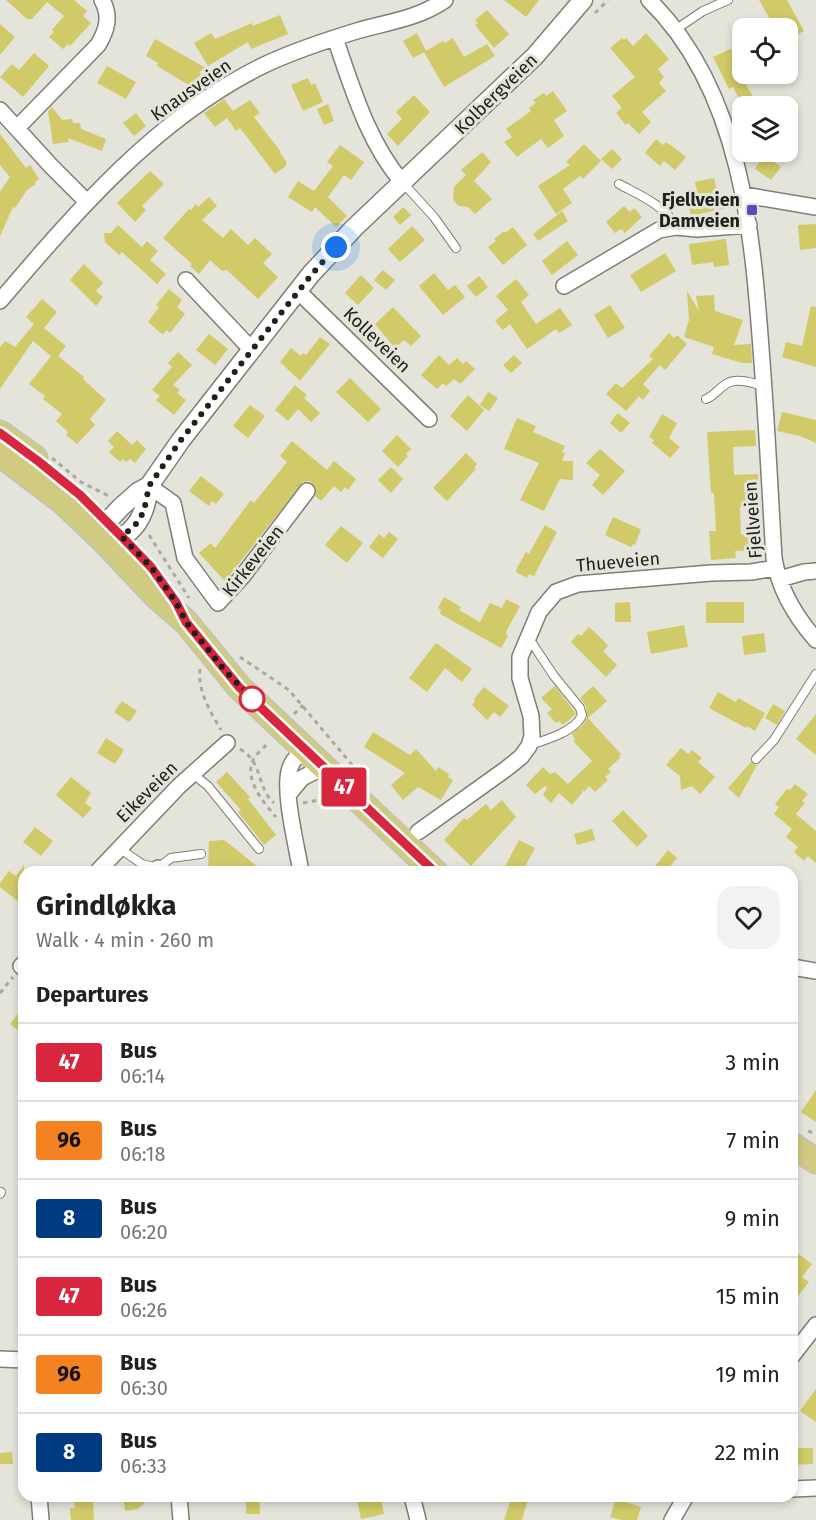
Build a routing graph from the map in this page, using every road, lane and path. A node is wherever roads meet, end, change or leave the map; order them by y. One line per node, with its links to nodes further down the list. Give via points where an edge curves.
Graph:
1 (102, 0): 9 (street, via 108,21 104,36)
2 (445, 0): 7 (street, Knausveien, via 404,20)
3 (583, 0): 10 (street, Kolbergveien, via 535,56)
4 (649, 0): 6 (street, Fjellveien)
5 (728, 0): 6 (lane)
6 (675, 30): 12 (street, Fjellveien, via 713,98 734,152)
7 (334, 39): 10 (street, via 384,158); 13 (street, Knausveien, via 262,66 208,97 142,148)
8 (0, 110): 9 (street)
9 (17, 128): 13 (street)
10 (403, 183): 17 (lane); 20 (street, Kolbergveien, via 334,249)
11 (619, 184): 16 (lane, via 655,204)
12 (744, 195): 14 (street); 15 (street, Fjellveien)
13 (87, 202): 21 (street, Knausveien)
14 (816, 207)
15 (749, 225): 16 (street); 23 (street, Fjellveien)
16 (676, 227): 19 (street, via 659,230)
17 (456, 248)
18 (186, 280): 22 (street)
19 (564, 286)
20 (298, 291): 22 (street, Kolbergveien); 25 (street, Kolleveien)
21 (0, 301)
22 (251, 349): 28 (street, Kolbergveien)
23 (764, 386): 24 (lane, via 742,381 728,383); 32 (street, Fjellveien)
24 (706, 399)
25 (429, 419)
26 (0, 433): 30 (main road, via 80,495)
27 (0, 454): 30 (main road, via 63,502)
28 (149, 486): 29 (street, Kirkeveien, via 172,502 185,558 218,603 242,578); 30 (street, Kolbergveien, via 137,523)
29 (307, 491)
30 (120, 532): 33 (path); 33 (main road, via 176,602)
31 (816, 571): 32 (street, Thueveien)
32 (778, 574): 34 (street, Thueveien, via 711,573 568,586 548,599); 35 (street, Fjellveien, via 794,612)
33 (190, 613): 43 (main road, via 239,687)
34 (528, 637): 42 (street, Thueveien, via 519,669 531,716); 42 (lane, via 582,715 555,737)
35 (816, 640)
36 (238, 656): 38 (path, via 289,690)
37 (816, 674): 44 (lane, via 774,740)
38 (303, 705): 39 (path); 46 (path)
39 (293, 716)
40 (227, 743): 47 (street, Eikeveien)
41 (266, 745): 50 (path, via 253,759 251,774 262,801)
42 (529, 746): 51 (street, via 506,770)
43 (304, 749): 45 (main road); 49 (street, via 290,766)
44 (756, 759)
45 (323, 767): 49 (street, via 302,778); 59 (main road)
46 (355, 768)
47 (193, 774): 52 (street, Eikeveien); 53 (lane, via 208,786)
48 (334, 797): 49 (path)
49 (292, 800): 58 (street)
50 (279, 821)
51 (418, 832)
52 (119, 848): 55 (street, Eikeveien); 56 (lane)
53 (259, 849)
54 (201, 854): 57 (lane, via 171,858)
55 (102, 866)
56 (147, 866)
57 (162, 866)
58 (300, 866)
59 (429, 866)
60 (798, 968): 61 (street)
61 (816, 971)
62 (18, 972): 63 (path)
63 (0, 993)
64 (798, 1149): 65 (main road)
65 (816, 1161)
66 (816, 1325): 67 (street)
67 (798, 1348)
68 (0, 1359): 69 (street)
69 (18, 1360)
70 (816, 1488): 71 (street)
71 (798, 1489)
72 (40, 1502): 76 (street)
73 (180, 1502): 77 (street)
74 (414, 1502): 78 (street)
75 (682, 1502): 79 (street)
76 (41, 1520)
77 (182, 1520)
78 (418, 1520)
79 (672, 1520)

